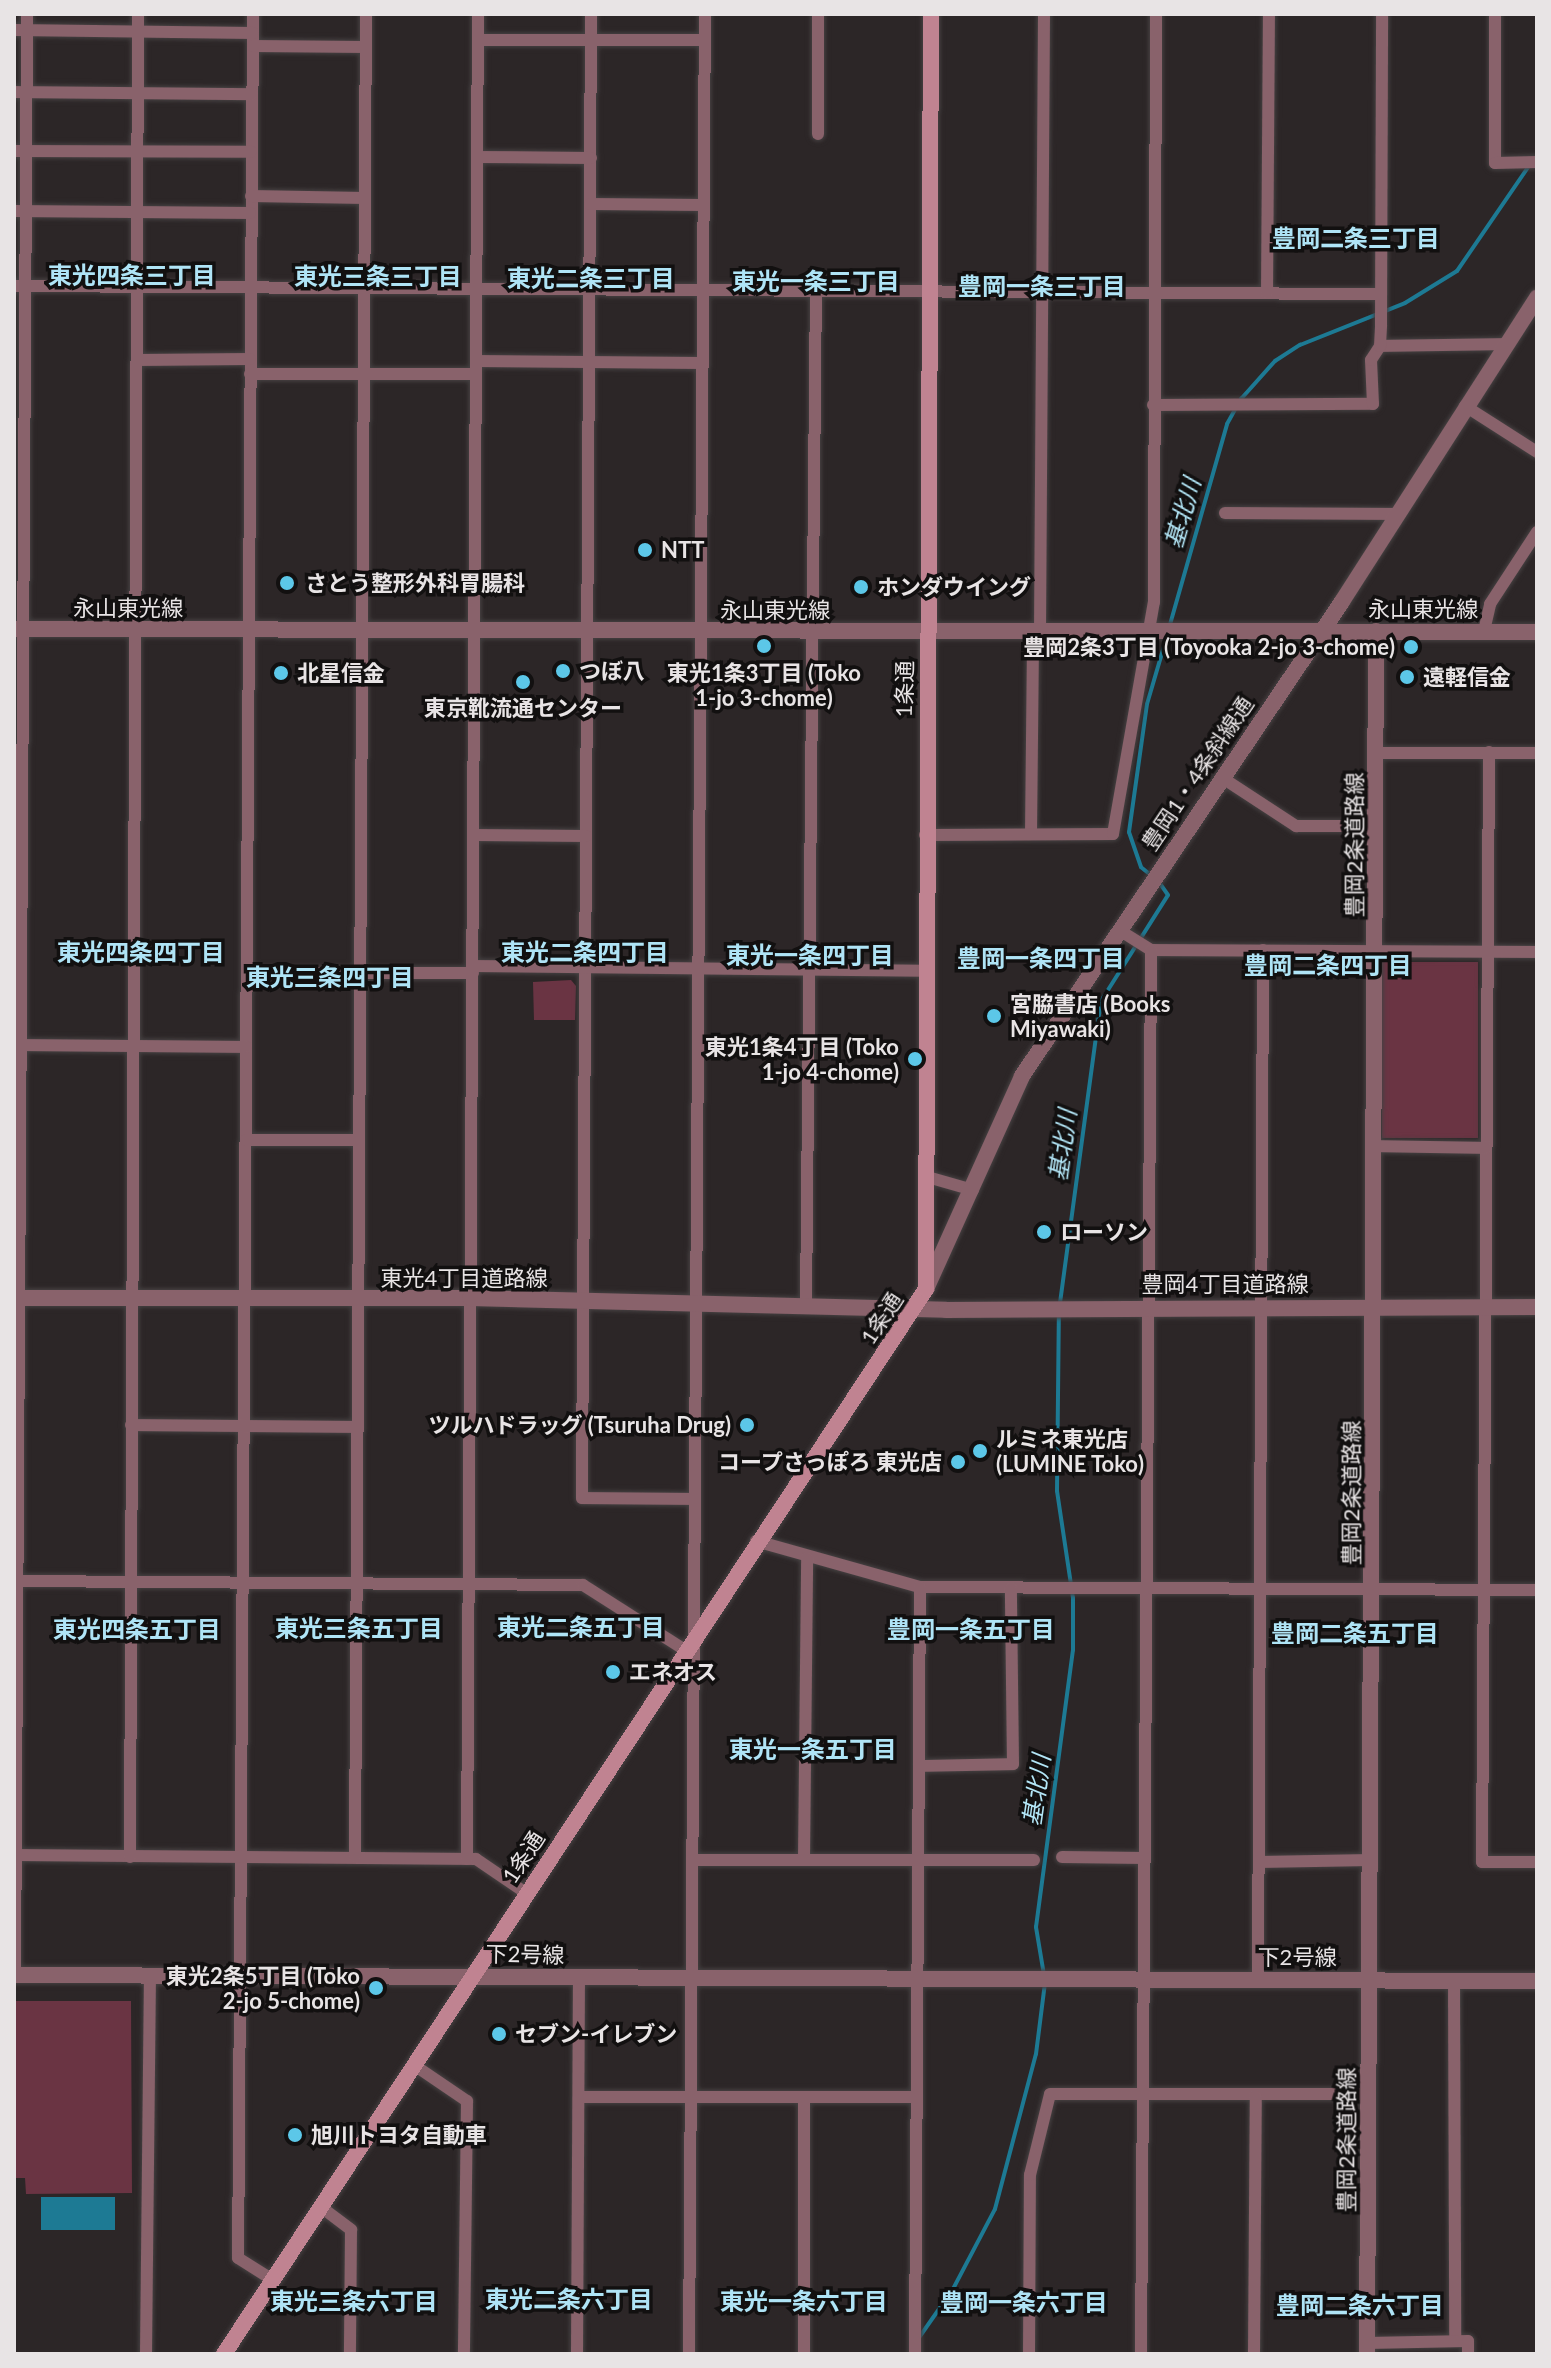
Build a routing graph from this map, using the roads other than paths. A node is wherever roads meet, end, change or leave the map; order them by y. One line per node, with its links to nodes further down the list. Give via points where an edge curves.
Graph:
1 (27, 14): 15 (street)
2 (138, 14): 16 (street)
3 (253, 14): 17 (street)
4 (366, 14): 21 (street)
5 (478, 14): 18 (street)
6 (591, 14): 19 (street)
7 (705, 14): 20 (street)
8 (818, 14): 25 (street)
9 (931, 14): 47 (main road, 1条通)
10 (1044, 14): 48 (street)
11 (1156, 14): 49 (street)
12 (1269, 14): 50 (street)
13 (1382, 14): 51 (street)
14 (1495, 14): 31 (street, via 1495,163)
15 (20, 30): 16 (street); 22 (street)
16 (138, 31): 17 (street); 23 (street)
17 (253, 39): 21 (street); 24 (street)
18 (478, 40): 19 (street); 29 (street)
19 (591, 40): 20 (street); 30 (street)
20 (705, 40): 35 (street)
21 (366, 47): 33 (street)
22 (20, 92): 23 (street); 26 (street)
23 (138, 92): 24 (street); 27 (street)
24 (252, 94): 28 (street)
25 (818, 134)
26 (20, 151): 27 (street); 36 (street)
27 (138, 152): 28 (street); 37 (street)
28 (251, 152): 32 (street)
29 (477, 157): 30 (street); 44 (street)
30 (591, 158): 34 (street)
31 (1537, 162)
32 (251, 196): 33 (street); 38 (street)
33 (365, 198): 42 (street)
34 (590, 204): 35 (street); 43 (street)
35 (703, 205): 45 (street)
36 (20, 211): 37 (street); 39 (street)
37 (137, 212): 38 (street); 40 (street)
38 (250, 213): 41 (street)
39 (19, 286): 40 (street); 68 (street)
40 (137, 286): 41 (street); 56 (street)
41 (250, 287): 42 (street); 55 (street)
42 (365, 288): 44 (street); 61 (street)
43 (590, 289): 44 (street); 45 (street); 57 (street)
44 (475, 290): 59 (street)
45 (702, 290): 46 (street); 58 (street)
46 (816, 290): 47 (street); 76 (street)
47 (929, 290): 48 (street); 77 (main road, 1条通)
48 (1040, 292): 49 (street); 80 (street)
49 (1154, 293): 50 (street); 62 (street)
50 (1267, 293): 51 (street)
51 (1381, 298): 54 (street)
52 (1537, 298): 53 (street, 豊岡1・4条斜線通)
53 (1506, 344): 54 (street); 63 (street, 豊岡1・4条斜線通)
54 (1380, 346): 62 (street, via 1371,360 1373,404)
55 (250, 359): 56 (street); 60 (street)
56 (137, 360): 69 (street)
57 (591, 362): 58 (street); 59 (street); 72 (street)
58 (702, 363): 79 (street)
59 (476, 368): 61 (street); 71 (street)
60 (250, 374): 61 (street); 70 (street)
61 (364, 374): 75 (street)
62 (1153, 405): 81 (street)
63 (1465, 406): 64 (street); 66 (street, 豊岡1・4条斜線通)
64 (1537, 452)
65 (1225, 513): 66 (street)
66 (1400, 514): 82 (street, 豊岡1・4条斜線通)
67 (1537, 532): 74 (street, via 1490,604)
68 (18, 629): 69 (street, 永山東光線); 99 (street)
69 (137, 630): 70 (street, 永山東光線); 107 (street)
70 (248, 630): 75 (street, 永山東光線); 104 (street)
71 (476, 631): 72 (street, 永山東光線); 75 (street, 永山東光線); 89 (street)
72 (587, 631): 79 (street, 永山東光線); 91 (street)
73 (1376, 631): 74 (street, 永山東光線); 82 (street, 永山東光線); 84 (street, 豊岡2条道路線)
74 (1484, 631): 78 (street, 永山東光線)
75 (362, 632): 105 (street)
76 (811, 632): 77 (street, 永山東光線); 79 (street, 永山東光線); 102 (street)
77 (926, 632): 80 (street, 永山東光線); 90 (main road, 1条通)
78 (1537, 632)
79 (704, 633): 101 (street)
80 (1037, 633): 81 (street, 永山東光線); 88 (street)
81 (1154, 633): 82 (street, 永山東光線); 88 (street, via 1113,834)
82 (1320, 633): 86 (street, 豊岡1・4条斜線通)
83 (1489, 752): 84 (street); 85 (street); 96 (street)
84 (1375, 753): 87 (street, 豊岡2条道路線)
85 (1537, 753)
86 (1221, 777): 87 (street, via 1296,826); 92 (street, 豊岡1・4条斜線通)
87 (1376, 826): 94 (street, 豊岡2条道路線)
88 (1031, 834): 90 (street)
89 (474, 835): 91 (street); 100 (street)
90 (925, 835): 103 (main road, 1条通)
91 (586, 836): 98 (street)
92 (1119, 930): 93 (street); 114 (street, 豊岡1・4条斜線通, via 1022,1076)
93 (1143, 945): 95 (street); 125 (street)
94 (1376, 949): 95 (street); 96 (street); 111 (street, 豊岡2条道路線)
95 (1263, 950): 126 (street)
96 (1487, 951): 97 (street); 112 (street)
97 (1537, 952)
98 (586, 968): 100 (street); 101 (street); 122 (street)
99 (17, 969): 106 (street)
100 (473, 970): 105 (street); 118 (street)
101 (697, 970): 102 (street); 123 (street)
102 (807, 971): 103 (street); 124 (street)
103 (924, 971): 113 (main road, 1条通)
104 (247, 973): 105 (street); 108 (street)
105 (358, 973): 110 (street)
106 (21, 1045): 107 (street); 115 (street)
107 (134, 1046): 108 (street); 119 (street)
108 (246, 1047): 109 (street)
109 (246, 1140): 110 (street); 120 (street)
110 (357, 1140): 121 (street)
111 (1374, 1146): 112 (street); 127 (street, 豊岡2条道路線)
112 (1486, 1148): 128 (street)
113 (924, 1176): 114 (street); 116 (main road, 1条通)
114 (973, 1190): 116 (street, 豊岡1・4条斜線通)
115 (17, 1218): 117 (street)
116 (926, 1289): 130 (main road, 1条通)
117 (16, 1298): 119 (street, 東光4丁目道路線); 137 (street)
118 (470, 1298): 121 (street, 東光4丁目道路線); 122 (street, 東光4丁目道路線); 140 (street)
119 (132, 1300): 120 (street, 東光4丁目道路線); 131 (street)
120 (247, 1300): 121 (street, 東光4丁目道路線); 132 (street)
121 (357, 1300): 133 (street)
122 (582, 1301): 123 (street, 東光4丁目道路線); 134 (street, via 582,1498)
123 (696, 1304): 124 (street, 東光4丁目道路線); 134 (street)
124 (806, 1306): 130 (street, 東光4丁目道路線)
125 (1147, 1306): 126 (street, 豊岡4丁目道路線); 130 (street, 豊岡4丁目道路線); 145 (street)
126 (1260, 1306): 127 (street, 豊岡4丁目道路線); 144 (street)
127 (1374, 1306): 128 (street, 豊岡4丁目道路線); 146 (street, 豊岡2条道路線)
128 (1486, 1306): 129 (street, 豊岡4丁目道路線); 147 (street)
129 (1537, 1307)
130 (913, 1308): 135 (main road, 1条通)
131 (131, 1425): 132 (street); 138 (street)
132 (245, 1426): 133 (street); 139 (street)
133 (356, 1427): 141 (street)
134 (695, 1499): 149 (street)
135 (756, 1541): 136 (street); 149 (main road, 1条通)
136 (807, 1558): 142 (street); 159 (street)
137 (16, 1581): 138 (street); 152 (street)
138 (130, 1582): 139 (street); 154 (street)
139 (243, 1582): 141 (street); 153 (street)
140 (469, 1583): 141 (street); 150 (street, via 583,1585); 158 (street)
141 (355, 1584): 155 (street)
142 (920, 1587): 143 (street); 151 (street)
143 (1011, 1588): 145 (street); 151 (street, via 1013,1764)
144 (1260, 1588): 145 (street); 146 (street); 164 (street)
145 (1146, 1589): 157 (street)
146 (1372, 1589): 147 (street); 163 (street, 豊岡2条道路線)
147 (1483, 1589): 148 (street); 165 (street, via 1482,1862)
148 (1537, 1590)
149 (695, 1634): 150 (main road, 1条通); 160 (street)
150 (685, 1650): 166 (main road, 1条通)
151 (919, 1766): 161 (street)
152 (16, 1855): 154 (street); 167 (street)
153 (242, 1856): 154 (street); 155 (street); 169 (street)
154 (130, 1857)
155 (355, 1857): 158 (street)
156 (1062, 1857): 157 (street)
157 (1145, 1858): 174 (street)
158 (467, 1859): 166 (street, via 476,1859)
159 (804, 1859): 160 (street); 161 (street)
160 (692, 1860): 172 (street)
161 (919, 1860): 162 (street); 173 (street)
162 (1034, 1860)
163 (1371, 1860): 164 (street); 176 (street, 豊岡2条道路線)
164 (1259, 1862): 175 (street)
165 (1537, 1862)
166 (526, 1893): 170 (main road, 1条通)
167 (14, 1975): 168 (street, 下2号線)
168 (150, 1976): 169 (street, 下2号線); 191 (street)
169 (240, 1976): 170 (street, 下2号線); 188 (street, via 238,2258)
170 (473, 1976): 171 (street, 下2号線); 179 (main road, 1条通)
171 (579, 1977): 172 (street, 下2号線); 182 (street)
172 (692, 1977): 173 (street, 下2号線); 183 (street)
173 (917, 1978): 174 (street, 下2号線); 185 (street)
174 (1144, 1979): 175 (street, 下2号線); 181 (street)
175 (1258, 1979): 176 (street, 下2号線)
176 (1371, 1979): 177 (street, 下2号線); 180 (street, 豊岡2条道路線)
177 (1454, 1980): 178 (street, 下2号線); 189 (street)
178 (1537, 1981)
179 (414, 2065): 187 (main road, 1条通); 194 (street, via 467,2101)
180 (1368, 2094): 186 (street); 190 (street, 豊岡2条道路線)
181 (1142, 2096): 186 (street); 199 (street, via 1050,2094 1030,2175); 200 (street)
182 (579, 2097): 183 (street); 195 (street)
183 (691, 2097): 184 (street); 196 (street)
184 (804, 2097): 185 (street); 197 (street)
185 (916, 2097): 198 (street)
186 (1256, 2097): 201 (street)
187 (321, 2207): 188 (main road, 1条通); 193 (street, via 351,2230)
188 (273, 2280): 192 (main road, 1条通)
189 (1455, 2341): 190 (street); 202 (street, via 1468,2341)
190 (1367, 2349)
191 (146, 2354)
192 (224, 2354)
193 (350, 2354)
194 (464, 2354)
195 (577, 2354)
196 (689, 2354)
197 (804, 2354)
198 (915, 2354)
199 (1029, 2354)
200 (1141, 2354)
201 (1254, 2354)
202 (1468, 2354)

